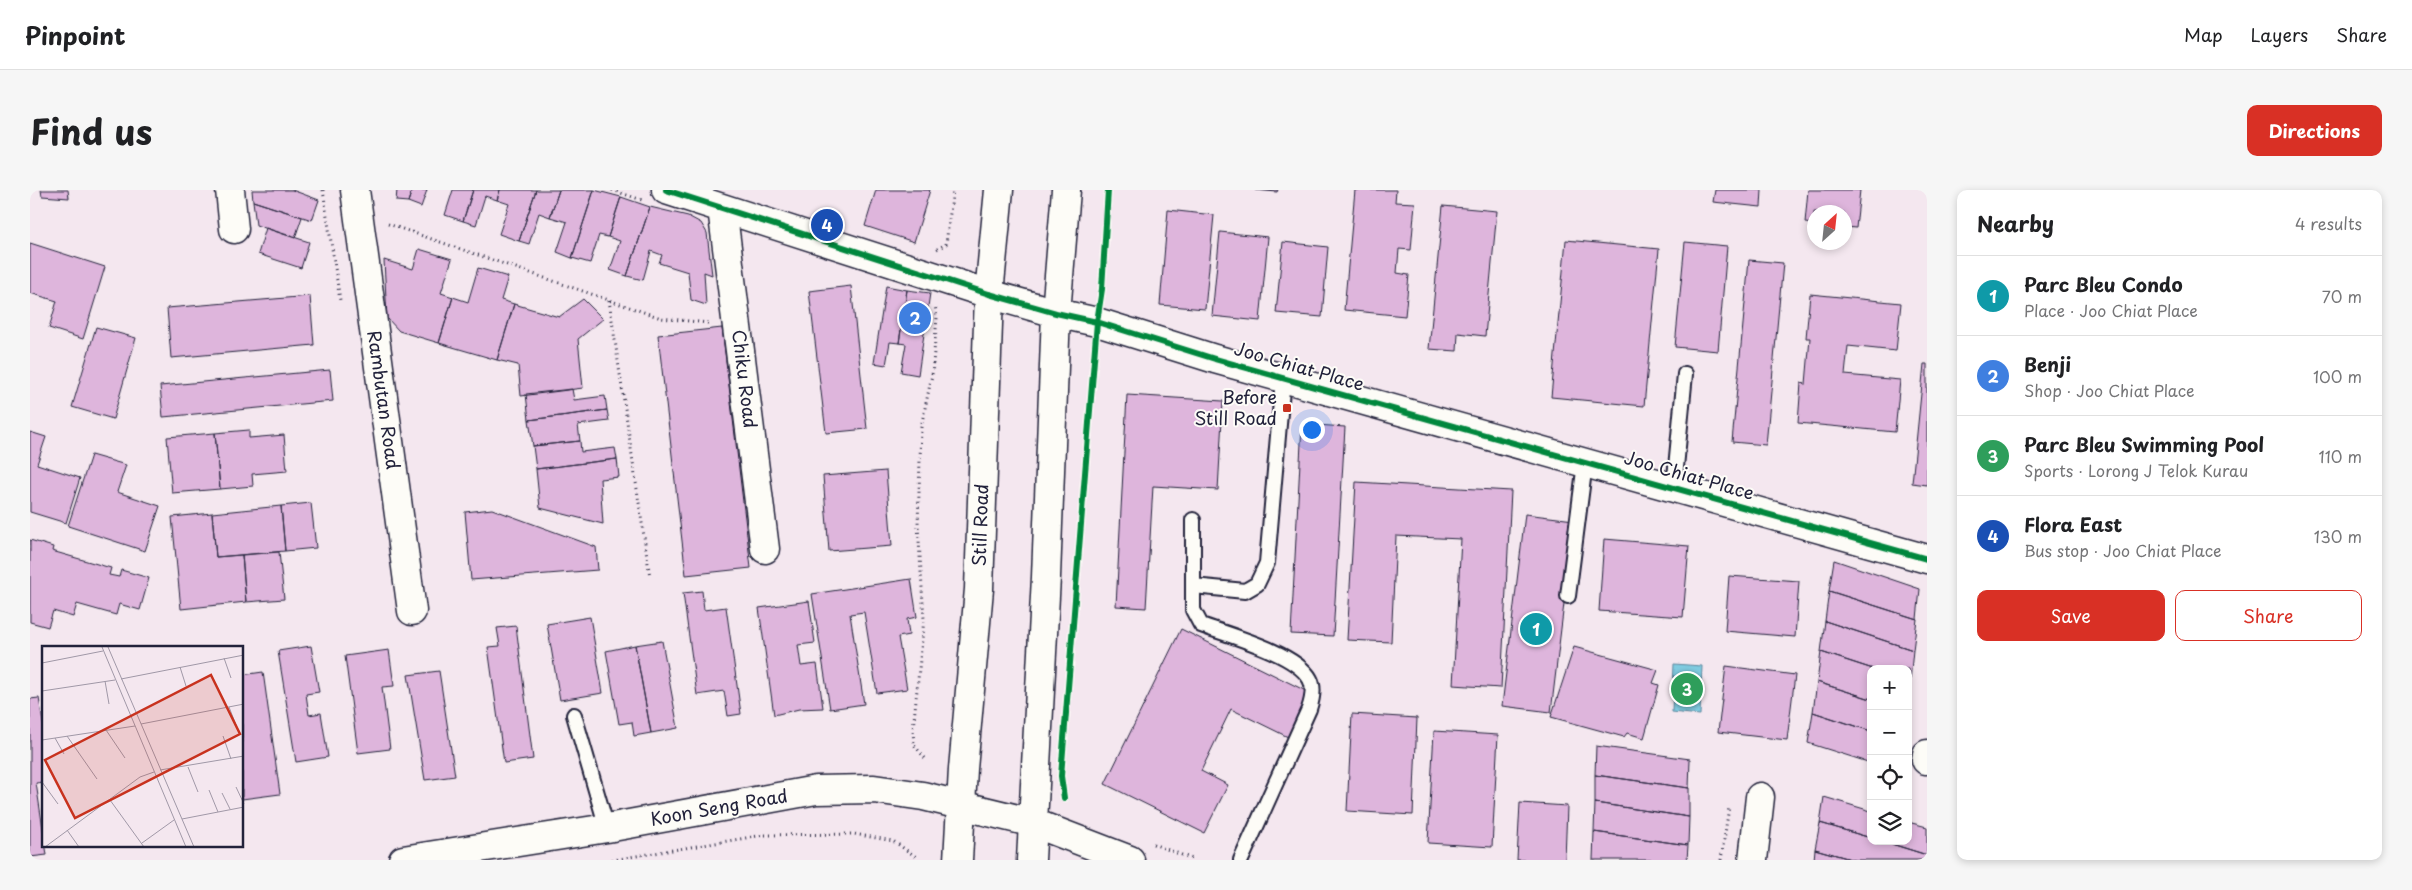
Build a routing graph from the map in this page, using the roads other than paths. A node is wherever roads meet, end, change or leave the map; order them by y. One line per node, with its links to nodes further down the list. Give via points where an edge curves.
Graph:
1 (230, 190): 7 (main road)
2 (355, 190): 19 (main road, Rambutan Road)
3 (666, 190): 6 (main road, Joo Chiat Place)
4 (999, 190): 8 (main road, Still Road)
5 (1066, 190): 9 (main road)
6 (722, 208): 8 (main road, Joo Chiat Place); 15 (main road, Chiku Road)
7 (234, 229)
8 (989, 294): 9 (main road, Joo Chiat Place); 22 (main road, Still Road, via 979,589)
9 (1056, 313): 11 (main road, Joo Chiat Place, via 1097,322); 23 (main road)
10 (1684, 374): 13 (lane)
11 (1284, 378): 12 (main road, Joo Chiat Place); 17 (lane, via 1267,563 1257,584 1245,592)
12 (1585, 463): 13 (main road, Joo Chiat Place); 18 (lane)
13 (1674, 488): 16 (main road, Joo Chiat Place)
14 (1193, 520): 17 (lane)
15 (765, 549)
16 (1927, 559)
17 (1193, 586): 30 (lane, via 1193,610 1201,625 1288,658 1310,679 1313,694)
18 (1568, 596)
19 (412, 611)
20 (574, 715): 24 (lane)
21 (1760, 796): 31 (main road)
22 (960, 804): 23 (main road, Koon Seng Road); 24 (main road, Koon Seng Road, via 874,788 816,790); 27 (main road, Still Road)
23 (1034, 822): 28 (main road); 29 (main road, Koon Seng Road)
24 (607, 828): 25 (main road, Koon Seng Road)
25 (432, 858): 26 (main road, Koon Seng Road)
26 (403, 860)
27 (958, 860)
28 (1031, 860)
29 (1130, 860)
30 (1241, 860)
31 (1753, 860)

